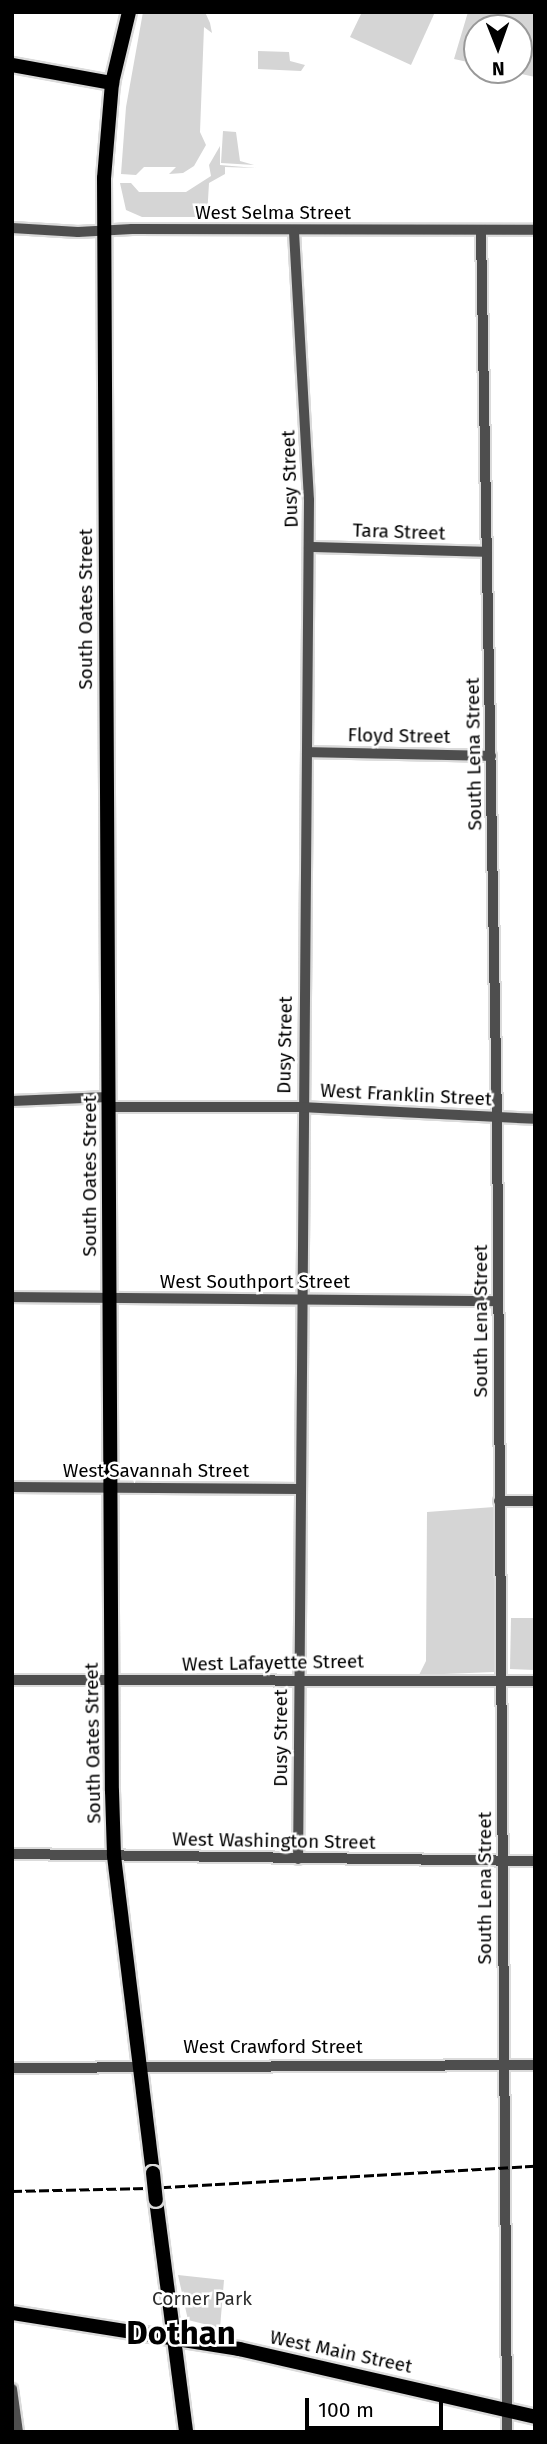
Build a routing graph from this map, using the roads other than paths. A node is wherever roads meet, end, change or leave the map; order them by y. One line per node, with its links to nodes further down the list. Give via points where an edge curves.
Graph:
1 (129, 12): 3 (main road, South Oates Street)
2 (12, 65): 3 (main road)
3 (113, 83): 5 (main road, South Oates Street)
4 (12, 228): 5 (street, West Selma Street, via 78,233)
5 (104, 229): 8 (street, West Selma Street); 14 (main road, South Oates Street)
6 (535, 230): 7 (street, West Selma Street)
7 (481, 231): 8 (street, West Selma Street); 10 (street, South Lena Street)
8 (294, 232): 9 (street, Dusy Street)
9 (309, 547): 10 (street, Tara Street); 11 (street, Dusy Street)
10 (487, 552): 12 (street, South Lena Street)
11 (307, 752): 12 (street, Floyd Street); 15 (street, Dusy Street)
12 (491, 756): 16 (street, South Lena Street)
13 (12, 1101): 14 (street, West Franklin Street)
14 (108, 1102): 15 (street, West Franklin Street); 19 (main road, South Oates Street)
15 (301, 1107): 16 (street, West Franklin Street); 20 (street, Dusy Street)
16 (497, 1117): 17 (street, West Franklin Street); 21 (street, South Lena Street)
17 (535, 1119)
18 (12, 1297): 19 (street, West Southport Street)
19 (110, 1298): 20 (street, West Southport Street); 23 (main road, South Oates Street)
20 (300, 1300): 21 (street, West Southport Street); 24 (street, Dusy Street)
21 (498, 1301): 25 (street, South Lena Street)
22 (12, 1487): 23 (street, West Savannah Street)
23 (111, 1488): 24 (street, West Savannah Street); 31 (main road, South Oates Street)
24 (300, 1489): 29 (street, Dusy Street)
25 (499, 1501): 26 (street); 27 (street, South Lena Street)
26 (535, 1501)
27 (500, 1679): 29 (street, West Lafayette Street); 30 (street, West Lafayette Street); 35 (street, South Lena Street)
28 (12, 1680): 31 (street, West Lafayette Street)
29 (299, 1681): 31 (street, West Lafayette Street); 34 (street, Dusy Street)
30 (535, 1681)
31 (111, 1682): 33 (main road, South Oates Street)
32 (12, 1854): 33 (street, West Washington Street)
33 (114, 1856): 34 (street, West Washington Street); 37 (main road, South Oates Street)
34 (298, 1858): 35 (street, West Washington Street)
35 (502, 1861): 36 (street, West Washington Street); 38 (street, South Lena Street)
36 (535, 1861)
37 (139, 2065): 38 (street, West Crawford Street); 40 (street, West Crawford Street); 42 (main road, South Oates Street, bridge)
38 (503, 2065): 39 (street, West Crawford Street); 44 (street, South Lena Street)
39 (535, 2065)
40 (12, 2068)
41 (12, 2312): 42 (main road, West Main Street)
42 (174, 2337): 44 (main road, West Main Street); 47 (main road, South Oates Street)
43 (12, 2389): 46 (street)
44 (507, 2411): 45 (main road, West Main Street); 48 (street, South Lena Street)
45 (535, 2417)
46 (18, 2432)
47 (186, 2432)
48 (507, 2432)

